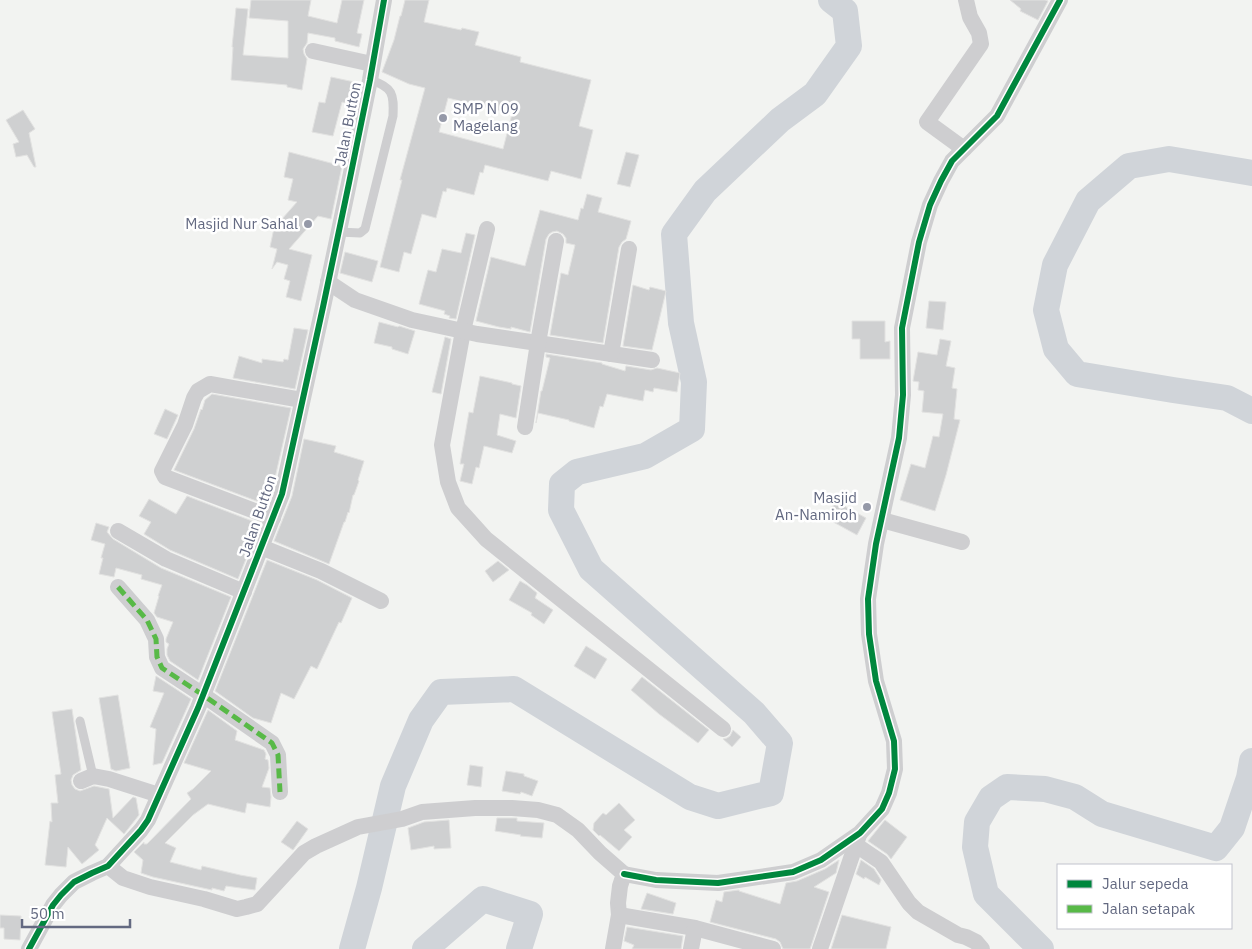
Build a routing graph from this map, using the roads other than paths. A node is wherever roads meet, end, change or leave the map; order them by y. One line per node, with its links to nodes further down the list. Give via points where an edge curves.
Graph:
1 (384, 0): 5 (street, Jalan Button)
2 (966, 0): 7 (street, via 981,44 927,122)
3 (1060, 0): 7 (street, via 997,116)
4 (313, 51): 5 (street)
5 (372, 64): 6 (street, Jalan Button)
6 (370, 80): 9 (street, Jalan Button); 9 (lane, via 388,88 394,100 394,116 365,228 360,233)
7 (964, 149): 22 (street, via 952,161 941,181 930,205 920,242 902,328 903,395 899,438)
8 (487, 229): 15 (street)
9 (339, 232): 12 (street, Jalan Button)
10 (556, 241): 16 (street)
11 (629, 250): 17 (street)
12 (328, 282): 13 (street); 14 (street, Jalan Button)
13 (355, 300): 14 (street); 15 (street, via 412,320)
14 (323, 307): 19 (street, Jalan Button)
15 (463, 331): 16 (street); 31 (street, via 442,445 448,482 458,508 486,538)
16 (538, 343): 17 (street); 20 (street)
17 (611, 354): 18 (street)
18 (652, 360)
19 (302, 400): 21 (street, Jalan Button, via 282,494); 21 (street, via 210,384 198,391 194,398 185,425 162,471 165,477)
20 (525, 427)
21 (273, 518): 25 (street, Jalan Button)
22 (882, 520): 24 (street); 35 (street, via 868,599 869,625 876,682 894,741 896,769 882,809)
23 (118, 531): 27 (street, via 166,559)
24 (962, 542)
25 (261, 547): 27 (street, Jalan Button); 28 (street, via 321,571)
26 (118, 587): 29 (street, via 147,620 156,639 157,657 162,668)
27 (244, 592): 29 (street, Jalan Button)
28 (381, 601)
29 (203, 695): 33 (street, via 272,743 278,755); 34 (street, Jalan Button)
30 (80, 721): 32 (lane)
31 (723, 730)
32 (87, 779): 34 (street, via 109,779)
33 (280, 792)
34 (159, 795): 36 (street, Jalan Button, via 141,830)
35 (858, 839): 37 (street, via 793,872 718,883 656,880); 44 (street); 45 (street, via 881,862 918,912 976,942)
36 (108, 866): 37 (street, via 123,878 150,887 237,909 246,908 257,904 304,853 358,827 422,812 512,808 557,815 578,830); 40 (street, Jalan Button, via 74,882 61,895)
37 (624, 874): 38 (street, via 620,886)
38 (619, 915): 39 (street); 41 (street)
39 (695, 928): 42 (street); 43 (street)
40 (29, 949)
41 (614, 949)
42 (691, 949)
43 (773, 949)
44 (820, 949)
45 (982, 949)

